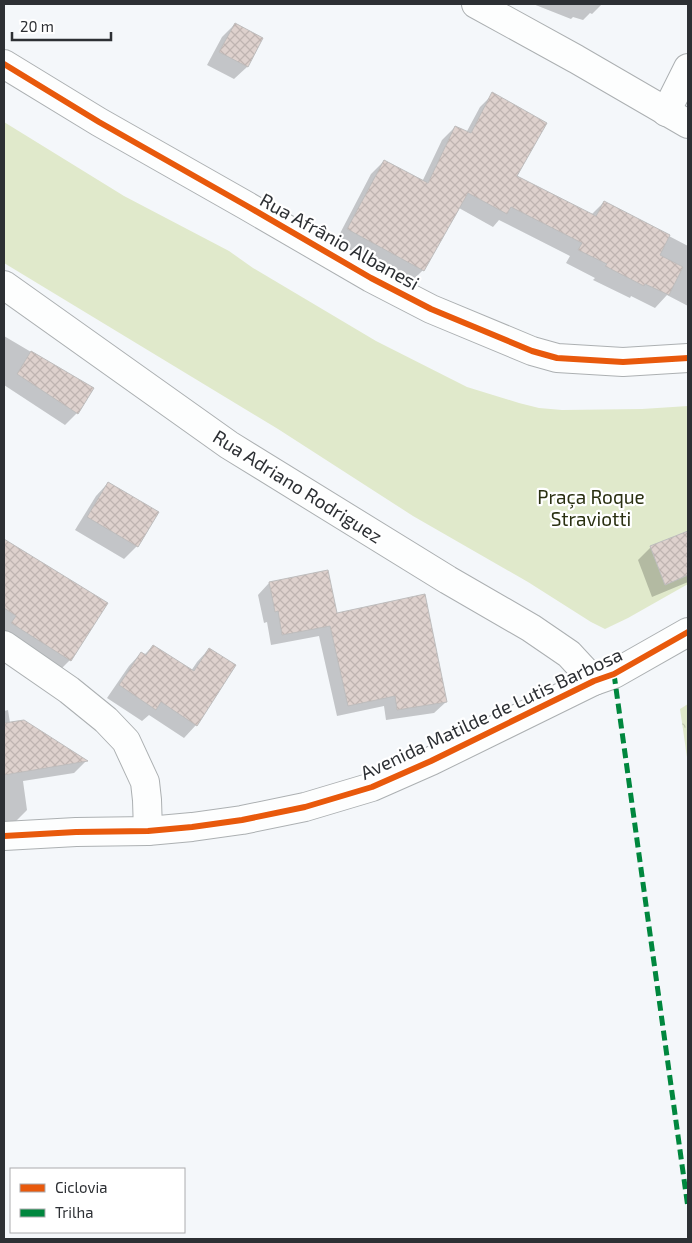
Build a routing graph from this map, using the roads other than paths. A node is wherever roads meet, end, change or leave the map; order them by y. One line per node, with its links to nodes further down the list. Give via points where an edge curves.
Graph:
1 (476, 4): 4 (street)
2 (4, 64): 6 (street, Rua Afrânio Albanesi, via 99,122 431,309 532,351 557,358 623,362)
3 (688, 68): 4 (street)
4 (677, 118)
5 (4, 285): 9 (street, Rua Adriano Rodriguez, via 229,445 531,628 569,654)
6 (688, 358)
7 (688, 632): 9 (street, Avenida Matilde de Lutis Barbosa, via 614,674)
8 (4, 645): 10 (street, via 69,690 126,741 145,782)
9 (594, 681): 10 (street, Avenida Matilde de Lutis Barbosa, via 372,787 305,807 242,820)
10 (148, 831): 11 (street, Avenida Matilde de Lutis Barbosa)
11 (4, 836)

